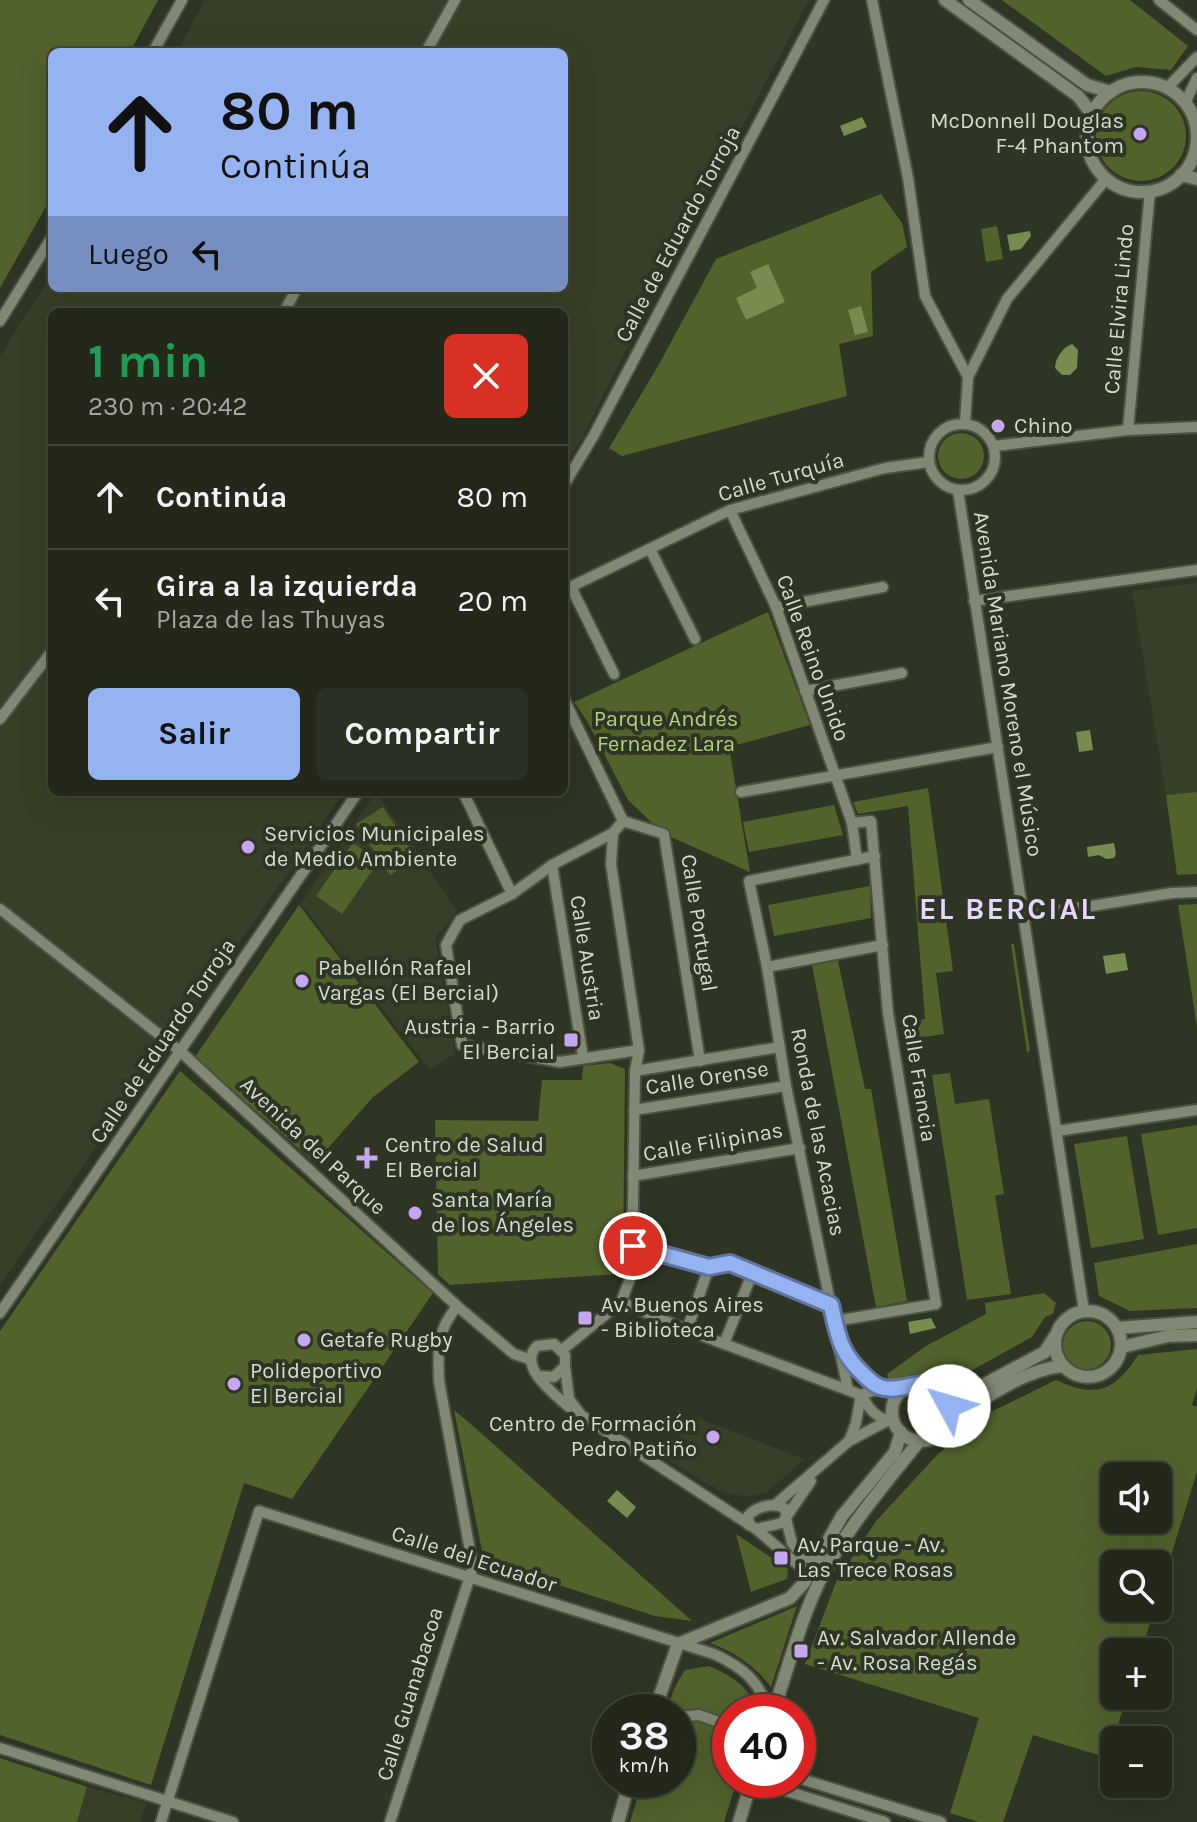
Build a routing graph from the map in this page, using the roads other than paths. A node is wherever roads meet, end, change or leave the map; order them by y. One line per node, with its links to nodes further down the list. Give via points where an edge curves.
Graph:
1 (182, 0): 9 (street)
2 (455, 0): 10 (street)
3 (824, 0): 30 (street, Calle de Eduardo Torroja)
4 (872, 0): 24 (street, via 908,178 925,296)
5 (945, 0): 16 (street, via 1078,96)
6 (969, 0): 14 (street, via 1087,85)
7 (1159, 0): 8 (street)
8 (1197, 30)
9 (155, 48)
10 (428, 48)
11 (1197, 57): 13 (street)
12 (1197, 78): 15 (street)
13 (1167, 88): 14 (street, via 1138,82); 15 (street)
14 (1111, 92): 16 (street)
15 (1185, 103): 17 (street, via 1196,128)
16 (1092, 114): 19 (street, via 1088,147)
17 (1196, 155): 18 (street)
18 (1181, 175): 20 (street); 21 (street)
19 (1106, 179): 21 (street, via 1119,187); 24 (street, via 1007,299)
20 (1197, 179)
21 (1150, 191): 27 (street, Calle Elvira Lindo)
22 (48, 243): 23 (street)
23 (0, 321)
24 (968, 377): 25 (street)
25 (965, 423): 28 (street, via 976,426); 29 (street, via 940,432)
26 (1197, 427): 27 (street)
27 (1128, 430): 28 (street)
28 (994, 446): 31 (street, via 989,476 980,485)
29 (929, 462): 31 (street, via 939,481); 32 (street, Calle Turquía, via 885,468)
30 (568, 478)
31 (958, 490): 38 (street, Avenida Mariano Moreno el Músico)
32 (730, 510): 33 (street, Calle Turquía); 39 (street, Calle Reino Unido)
33 (650, 549): 36 (street, Calle Turquía); 40 (street)
34 (1197, 570): 38 (street)
35 (883, 587): 39 (street)
36 (568, 588)
37 (568, 590): 43 (street)
38 (974, 601): 47 (street, Avenida Mariano Moreno el Músico)
39 (776, 607): 44 (street, Calle Reino Unido)
40 (695, 639)
41 (48, 656): 46 (street)
42 (902, 673): 44 (street)
43 (614, 674)
44 (805, 691): 48 (street, Calle Reino Unido)
45 (568, 707): 52 (street)
46 (0, 719)
47 (998, 747): 48 (street); 61 (street, Avenida Mariano Moreno el Músico)
48 (834, 775): 49 (street); 53 (street, Calle Reino Unido)
49 (741, 792)
50 (355, 796): 66 (street, Calle de Eduardo Torroja)
51 (465, 796): 59 (street)
52 (623, 821): 54 (street); 68 (street, Calle Portugal, via 664,834)
53 (852, 823): 55 (street, Calle Francia, via 871,821); 56 (street, Calle Reino Unido)
54 (613, 833): 57 (street); 65 (street, via 611,864)
55 (875, 856): 56 (street); 62 (street, Calle Francia)
56 (857, 860): 63 (street, Ronda de las Acacias, via 749,881)
57 (552, 865): 59 (street); 67 (street, Calle Austria)
58 (1197, 892): 61 (street)
59 (512, 894): 67 (street, via 460,920 446,945 462,1045 560,1062)
60 (0, 909): 66 (street, Avenida del Parque)
61 (1024, 917): 73 (street, Avenida Mariano Moreno el Músico)
62 (883, 945): 63 (street); 84 (street, Calle Francia, via 888,1013 936,1304)
63 (767, 967): 64 (street, Ronda de las Acacias)
64 (780, 1047): 68 (street); 70 (street, Ronda de las Acacias)
65 (639, 1050): 67 (street); 69 (street)
66 (180, 1051): 81 (street, Avenida del Parque); 83 (street, Calle de Eduardo Torroja)
67 (583, 1057)
68 (700, 1061): 69 (street)
69 (635, 1071): 71 (street)
70 (786, 1086): 71 (street, Calle Orense); 74 (street, Ronda de las Acacias)
71 (634, 1110): 75 (street)
72 (1197, 1110): 73 (street)
73 (1057, 1131): 82 (street, Avenida Mariano Moreno el Músico)
74 (800, 1148): 75 (street, Calle Filipinas); 80 (street, Ronda de las Acacias)
75 (633, 1176): 76 (street)
76 (633, 1246): 77 (street); 79 (street, via 632,1274)
77 (709, 1267): 78 (street, via 730,1263); 87 (street)
78 (752, 1274): 80 (street); 90 (street)
79 (621, 1302): 87 (street); 93 (street)
80 (831, 1305): 84 (street, Ronda de las Acacias)
81 (457, 1306): 94 (street, Avenida del Parque, via 514,1354); 115 (street, Calle Guanabacoa, via 442,1326 439,1381 473,1567)
82 (1084, 1311): 86 (street, via 1102,1313); 89 (street, via 1060,1324)
83 (0, 1313)
84 (835, 1321): 91 (street, Ronda de las Acacias)
85 (1197, 1322): 86 (street)
86 (1117, 1328): 92 (street)
87 (687, 1330): 90 (street)
88 (1197, 1335): 92 (street)
89 (1055, 1336): 96 (street); 102 (street, via 1045,1352)
90 (724, 1344): 100 (street)
91 (839, 1345): 99 (street, via 851,1364); 100 (street, Ronda de las Acacias)
92 (1122, 1347): 96 (street, via 1118,1362 1089,1378)
93 (562, 1350): 94 (street, via 543,1343); 95 (street)
94 (529, 1359): 97 (street)
95 (565, 1366): 97 (street, via 554,1377); 103 (street, via 569,1399)
96 (1062, 1366): 104 (street, via 999,1389)
97 (539, 1376): 103 (street)
98 (906, 1387): 99 (street); 102 (street, via 926,1383); 105 (street, via 894,1402)
99 (881, 1388): 101 (street)
100 (848, 1390): 101 (street)
101 (861, 1395): 105 (street, via 870,1412); 107 (street)
102 (947, 1399): 104 (street)
103 (581, 1415): 109 (street)
104 (948, 1421): 106 (street, via 940,1433)
105 (894, 1425): 106 (street); 107 (street); 114 (street, via 895,1452 842,1516)
106 (920, 1440): 120 (street, via 849,1531 823,1575)
107 (849, 1441): 108 (street)
108 (819, 1470): 110 (street); 112 (street)
109 (716, 1504): 111 (street); 113 (street)
110 (776, 1504): 111 (street); 112 (street)
111 (753, 1511): 113 (street, via 748,1516)
112 (787, 1517): 113 (street, via 776,1526); 114 (street, via 792,1543 803,1557)
113 (752, 1527): 116 (street, via 802,1568)
114 (816, 1559): 116 (street)
115 (467, 1578): 117 (street, Calle del Ecuador); 126 (street, Calle del Ecuador, via 259,1511); 129 (street, Calle Guanabacoa)
116 (804, 1583): 117 (street, via 790,1598)
117 (678, 1644): 118 (street); 119 (street, Calle del Ecuador, via 740,1666)
118 (660, 1694)
119 (763, 1694)
120 (778, 1694)
121 (0, 1748): 126 (street)
122 (816, 1784): 133 (street)
123 (625, 1798): 130 (street)
124 (746, 1798): 131 (street)
125 (809, 1798): 132 (street)
126 (167, 1801): 127 (street); 128 (street)
127 (161, 1822)
128 (233, 1822)
129 (390, 1822)
130 (618, 1822)
131 (739, 1822)
132 (885, 1822)
133 (941, 1822)

